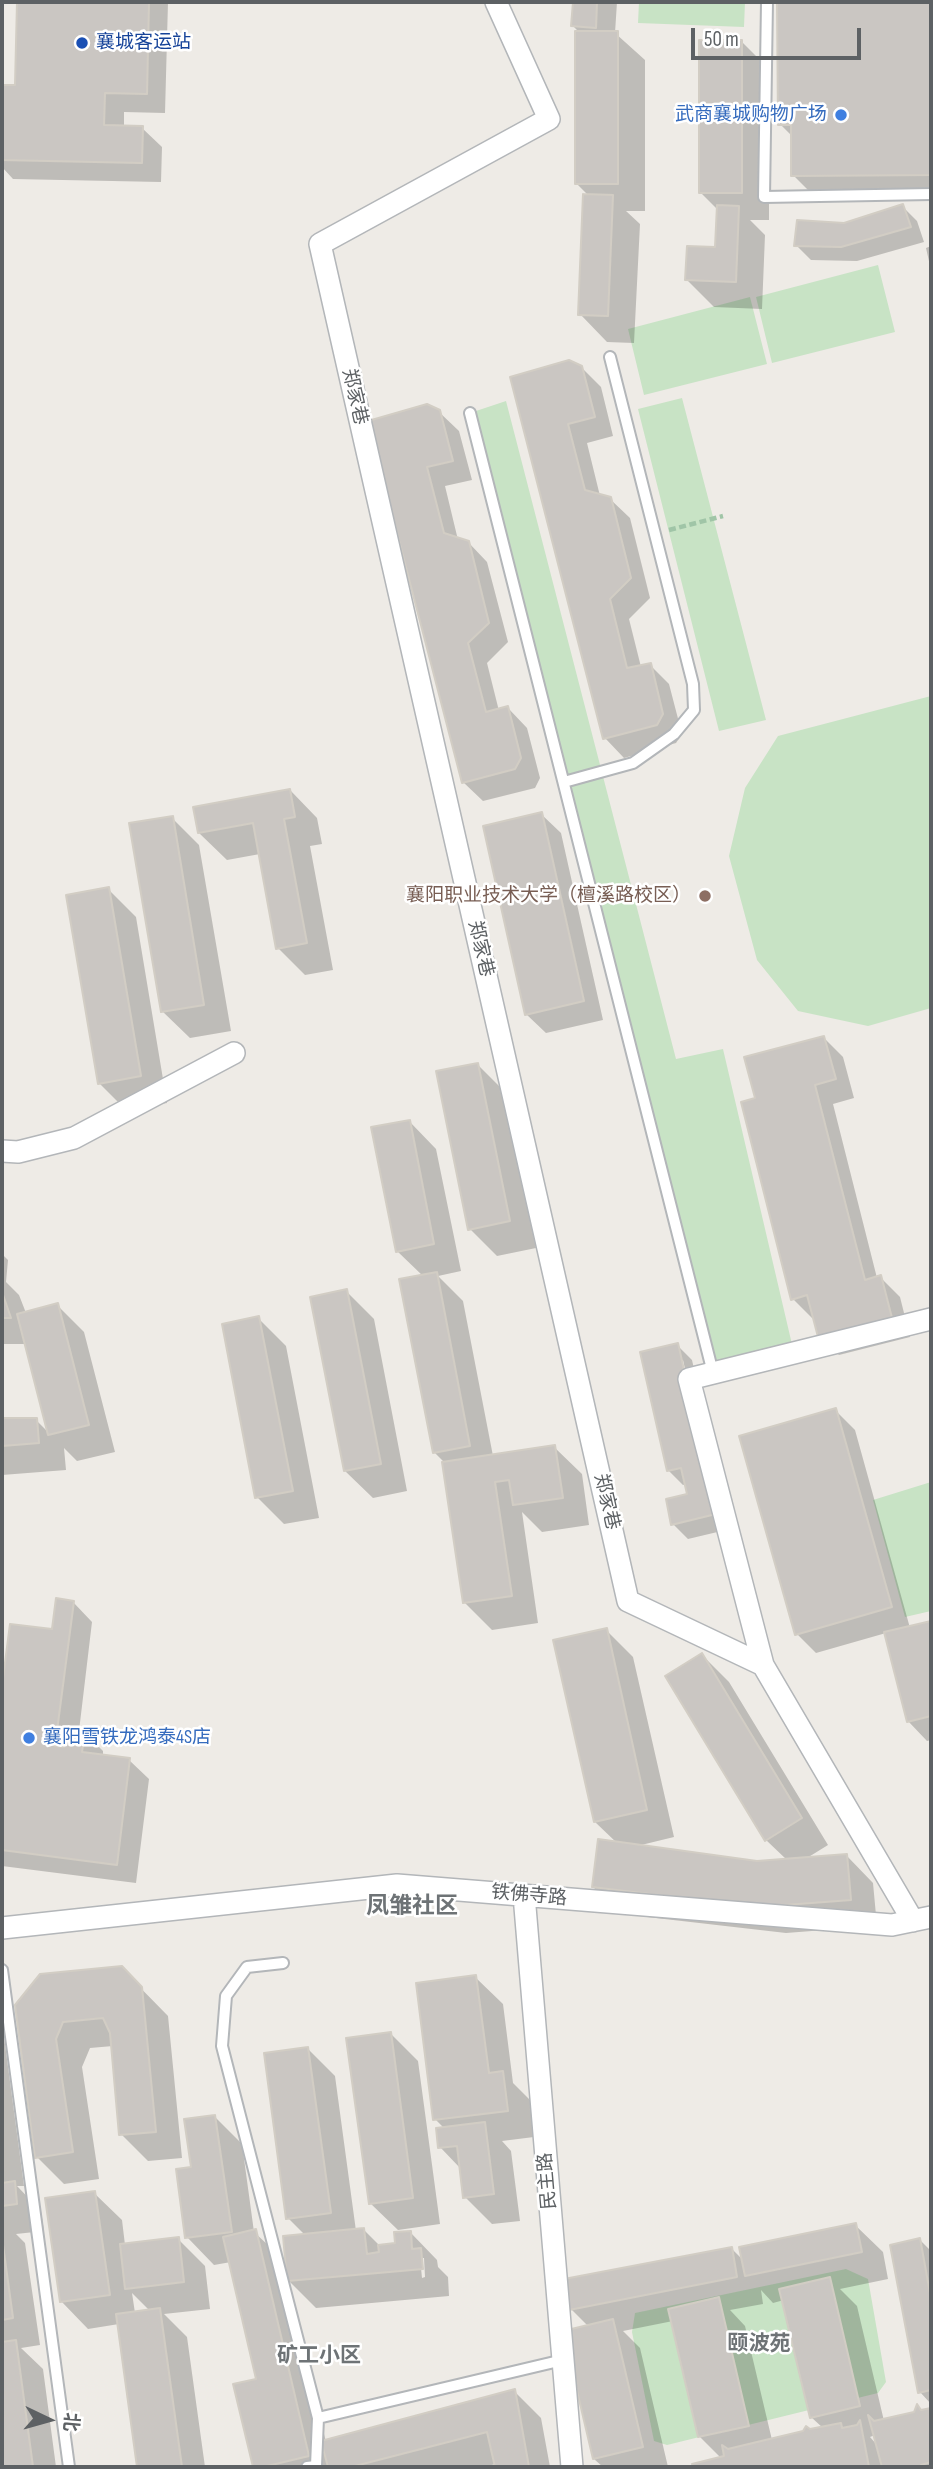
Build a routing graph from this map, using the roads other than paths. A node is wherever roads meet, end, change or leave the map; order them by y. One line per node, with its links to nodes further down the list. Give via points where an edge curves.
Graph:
1 (496, 2): 11 (street, 郑家巷, via 550,119 320,244 628,1601)
2 (767, 2): 3 (lane, via 764,197)
3 (931, 194)
4 (610, 358): 6 (lane, via 694,684 694,710 674,734 634,763)
5 (470, 413): 6 (lane)
6 (564, 782): 10 (lane)
7 (234, 1054): 8 (street, via 74,1138 18,1152)
8 (2, 1151)
9 (931, 1319): 10 (street)
10 (713, 1373): 11 (street, via 689,1379)
11 (763, 1665): 13 (street)
12 (524, 1895): 13 (street, 铁佛寺路, via 892,1925); 14 (street, 铁佛寺路, via 397,1885); 17 (street, 民主路)
13 (922, 1919)
14 (2, 1928)
15 (283, 1963): 18 (lane, via 247,1967 226,1996 222,2046)
16 (2, 1970): 19 (lane)
17 (563, 2360): 18 (lane); 21 (street, 民主路)
18 (318, 2418): 20 (lane, via 316,2466)
19 (69, 2467)
20 (307, 2467)
21 (572, 2467)

